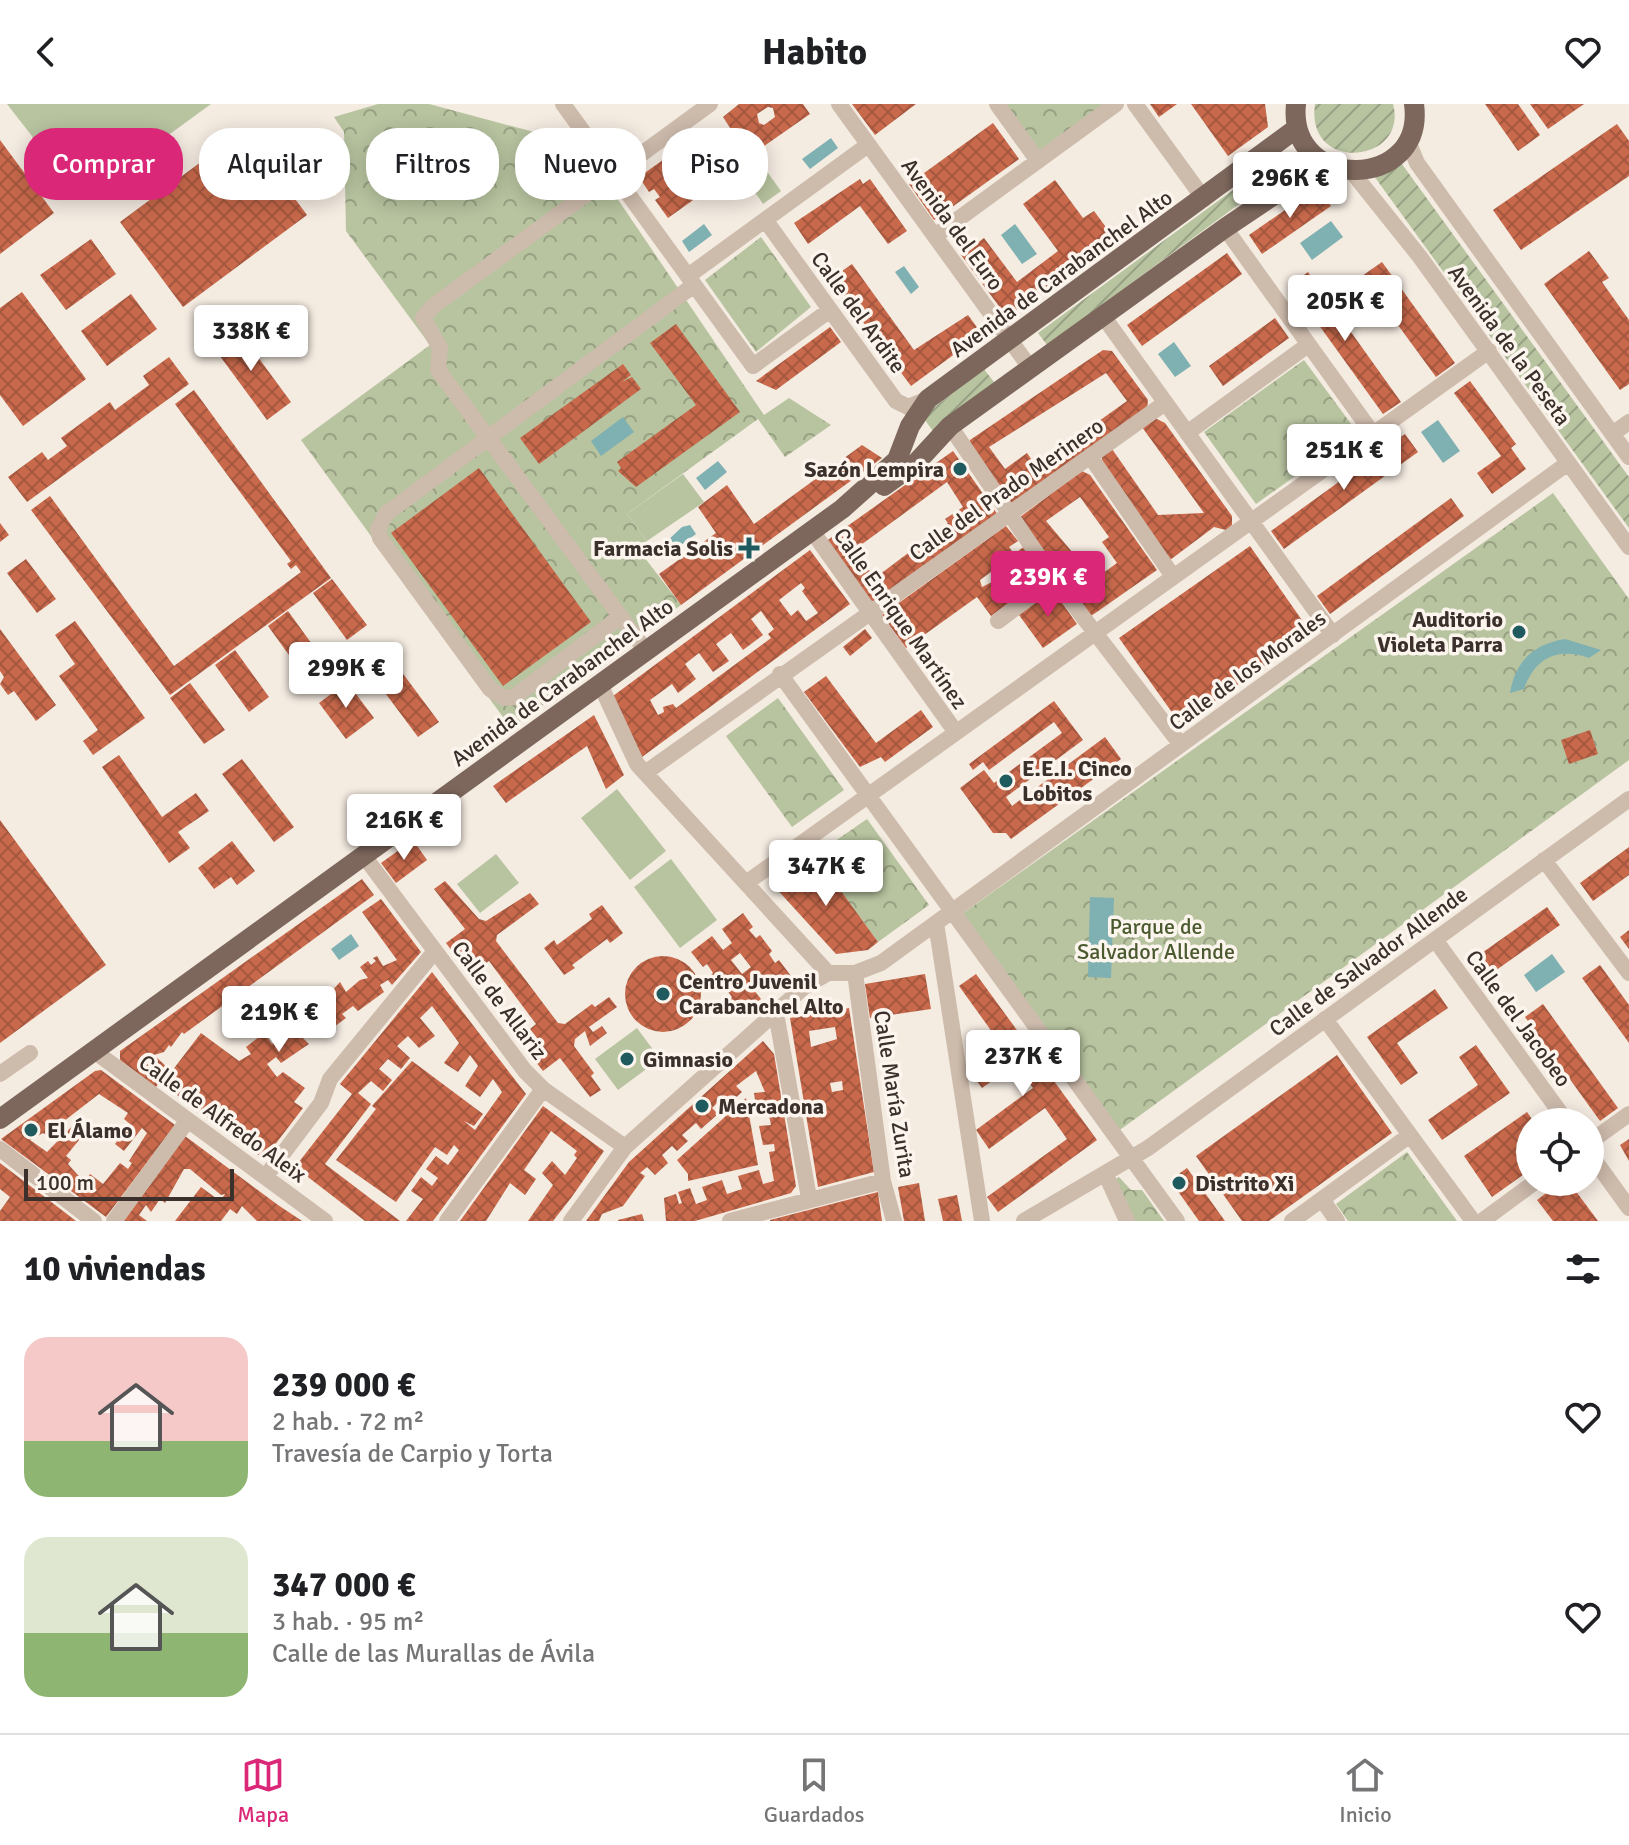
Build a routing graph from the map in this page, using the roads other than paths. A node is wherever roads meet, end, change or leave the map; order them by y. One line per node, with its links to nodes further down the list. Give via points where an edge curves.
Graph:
1 (563, 104): 9 (street)
2 (710, 104): 13 (street)
3 (839, 104): 12 (street, Avenida del Euro)
4 (997, 104): 14 (street)
5 (1116, 104): 14 (street)
6 (1135, 104): 17 (street)
7 (1296, 104): 10 (main road)
8 (1414, 104): 11 (main road)
9 (580, 128)
10 (1297, 128): 15 (main road); 17 (main road, Avenida de Carabanchel Alto)
11 (1408, 141): 16 (main road, via 1384,164); 36 (street, Avenida de la Peseta, via 1417,163)
12 (868, 145): 20 (street); 22 (street, Avenida del Euro)
13 (646, 150)
14 (1038, 161): 22 (street)
15 (1323, 162): 16 (main road); 21 (main road, Avenida de Carabanchel Alto)
16 (1352, 172): 28 (street, Avenida de la Peseta)
17 (1204, 199): 26 (main road, Avenida de Carabanchel Alto)
18 (578, 200): 37 (street, via 427,311 424,325 440,348 438,370)
19 (632, 200): 23 (street)
20 (766, 221): 23 (street); 24 (street, Calle del Ardite)
21 (1225, 228): 25 (main road, Avenida de Carabanchel Alto); 27 (street)
22 (935, 236): 26 (street, Avenida del Euro)
23 (691, 280): 24 (street, via 753,366); 37 (street)
24 (830, 310): 30 (street, Calle del Ardite, via 896,401 908,407)
25 (1103, 316): 29 (main road, Avenida de Carabanchel Alto); 31 (street)
26 (1009, 339): 29 (street, Avenida del Euro); 30 (main road, Avenida de Carabanchel Alto)
27 (1308, 345): 34 (street); 35 (street)
28 (1489, 351): 35 (street); 40 (street, Avenida de la Peseta)
29 (1031, 369): 33 (main road, Avenida de Carabanchel Alto)
30 (928, 399): 41 (main road, Avenida de Carabanchel Alto, via 897,460)
31 (1165, 403): 34 (street); 38 (street, Calle del Prado Merinero)
32 (1629, 422): 36 (street)
33 (950, 426): 41 (main road, Avenida de Carabanchel Alto, via 907,470); 42 (street)
34 (1187, 433): 43 (street)
35 (1373, 434): 43 (street)
36 (1612, 434): 39 (street, Avenida de la Peseta)
37 (489, 439): 49 (street); 49 (street, via 380,522 380,538 495,694 514,697)
38 (1090, 456): 42 (street, Calle del Prado Merinero); 46 (street)
39 (1629, 457)
40 (1568, 463): 45 (street, Avenida de la Peseta); 52 (street, Calle de los Morales)
41 (842, 509): 44 (main road, Avenida de Carabanchel Alto)
42 (1010, 512): 47 (street); 48 (street, Calle del Prado Merinero)
43 (1251, 522): 46 (street); 52 (street)
44 (812, 531): 48 (street, Calle Enrique Martínez); 53 (main road, Avenida de Carabanchel Alto)
45 (1629, 547)
46 (1172, 575): 51 (street)
47 (1054, 579): 50 (street); 51 (street)
48 (872, 611): 54 (street, Calle del Prado Merinero); 56 (street, Calle Enrique Martínez)
49 (620, 617): 53 (street)
50 (998, 621)
51 (1094, 631): 56 (street); 57 (street)
52 (1333, 635): 57 (street, Calle de los Morales)
53 (646, 651): 55 (main road, Avenida de Carabanchel Alto)
54 (780, 674): 58 (street, Calle del Prado Merinero); 59 (street)
55 (600, 684): 58 (street, via 632,757); 61 (main road, Avenida de Carabanchel Alto)
56 (955, 731): 59 (street)
57 (1181, 745): 64 (street, Calle de los Morales)
58 (645, 773): 63 (street)
59 (868, 795): 63 (street); 64 (street)
60 (1629, 799): 62 (street, Calle de Salvador Allende)
61 (364, 856): 67 (street, Calle de Allariz); 73 (main road, Avenida de Carabanchel Alto)
62 (1544, 860): 66 (street, Calle de Salvador Allende); 70 (street)
63 (746, 883): 68 (street)
64 (951, 911): 65 (street, Calle de los Morales); 85 (street)
65 (936, 923): 69 (street, Calle de los Morales, via 881,963); 101 (street)
66 (1436, 941): 72 (street, Calle de Salvador Allende); 77 (street, Calle del Jacobeo)
67 (435, 951): 76 (street, Calle de Allariz); 88 (street, via 330,1079 321,1103)
68 (828, 973): 69 (street); 71 (street)
69 (855, 973): 89 (street, Calle María Zurita)
70 (1629, 973)
71 (776, 1013): 83 (street); 92 (street)
72 (1325, 1019): 82 (street); 85 (street, Calle de Salvador Allende)
73 (94, 1051): 78 (main road, Avenida de Carabanchel Alto); 80 (street, Calle de Alfredo Aleix)
74 (30, 1053): 75 (street)
75 (0, 1074)
76 (543, 1089): 83 (street, Calle de Allariz); 97 (street)
77 (1557, 1108)
78 (2, 1114)
79 (1629, 1114): 81 (street)
80 (188, 1120): 88 (street, Calle de Alfredo Aleix); 95 (street)
81 (1604, 1132)
82 (1410, 1135): 91 (street); 107 (street)
83 (625, 1147): 98 (street)
84 (0, 1149): 94 (street)
85 (1132, 1158): 87 (street, Calle de Salvador Allende); 104 (street)
86 (1604, 1173): 93 (street)
87 (1106, 1175): 102 (street, Calle de Salvador Allende); 103 (street)
88 (266, 1176): 96 (street, Calle de Alfredo Aleix)
89 (883, 1181): 92 (street); 100 (street, Calle María Zurita)
90 (1516, 1196): 108 (street)
91 (1325, 1197): 105 (street); 106 (street)
92 (809, 1198): 99 (street)
93 (1629, 1208)
94 (94, 1221)
95 (114, 1221)
96 (325, 1221)
97 (447, 1221)
98 (571, 1221)
99 (730, 1221)
100 (894, 1221)
101 (982, 1221)
102 (1024, 1221)
103 (1127, 1221)
104 (1177, 1221)
105 (1292, 1221)
106 (1337, 1221)
107 (1473, 1221)
108 (1482, 1221)

